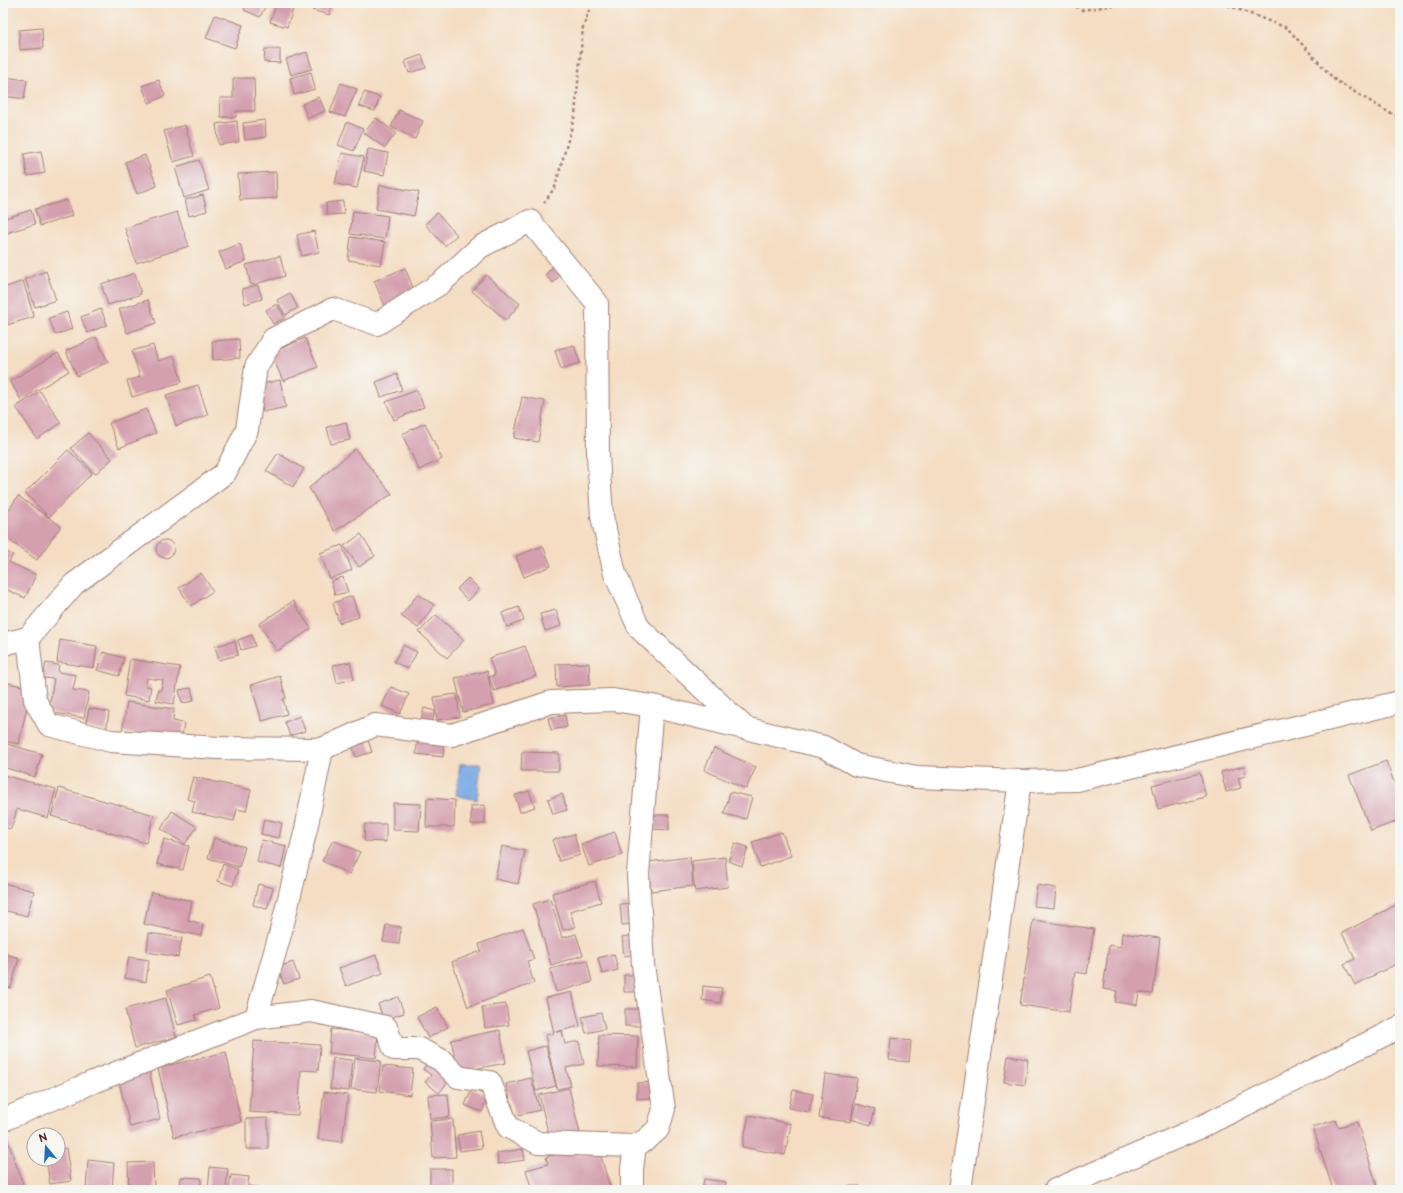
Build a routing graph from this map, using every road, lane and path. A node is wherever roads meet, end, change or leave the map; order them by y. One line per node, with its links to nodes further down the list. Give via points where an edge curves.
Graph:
1 (592, 3): 6 (path, via 583,27 575,115 555,187)
2 (1071, 3): 3 (path, via 1082,10)
3 (1129, 3)
4 (1222, 3): 5 (path, via 1287,28 1335,80 1393,115)
5 (1400, 116)
6 (530, 221): 7 (street, via 480,247 441,283 377,324 333,309 273,339 256,367 247,430 225,473 74,584); 11 (street, via 597,303 598,456 602,516 615,574 639,628)
7 (28, 638): 8 (street); 12 (street, via 35,700 49,725 111,741 218,748)
8 (3, 644)
9 (1400, 702): 13 (street, via 1077,780)
10 (652, 706): 11 (street); 12 (street, via 613,700 551,702 452,734 375,725); 17 (street, via 638,874 644,964 664,1109 658,1129)
11 (746, 728): 13 (street, via 824,747 856,765 917,777)
12 (322, 749): 14 (street, via 299,858)
13 (1020, 781): 19 (street)
14 (256, 1018): 16 (street); 17 (street, via 312,1011 386,1027 394,1048 419,1049 442,1060 458,1077 490,1082 508,1127 538,1143)
15 (1400, 1027): 20 (street, via 1201,1127)
16 (3, 1120)
17 (635, 1146): 18 (street)
18 (632, 1190)
19 (960, 1190)
20 (1055, 1190)

